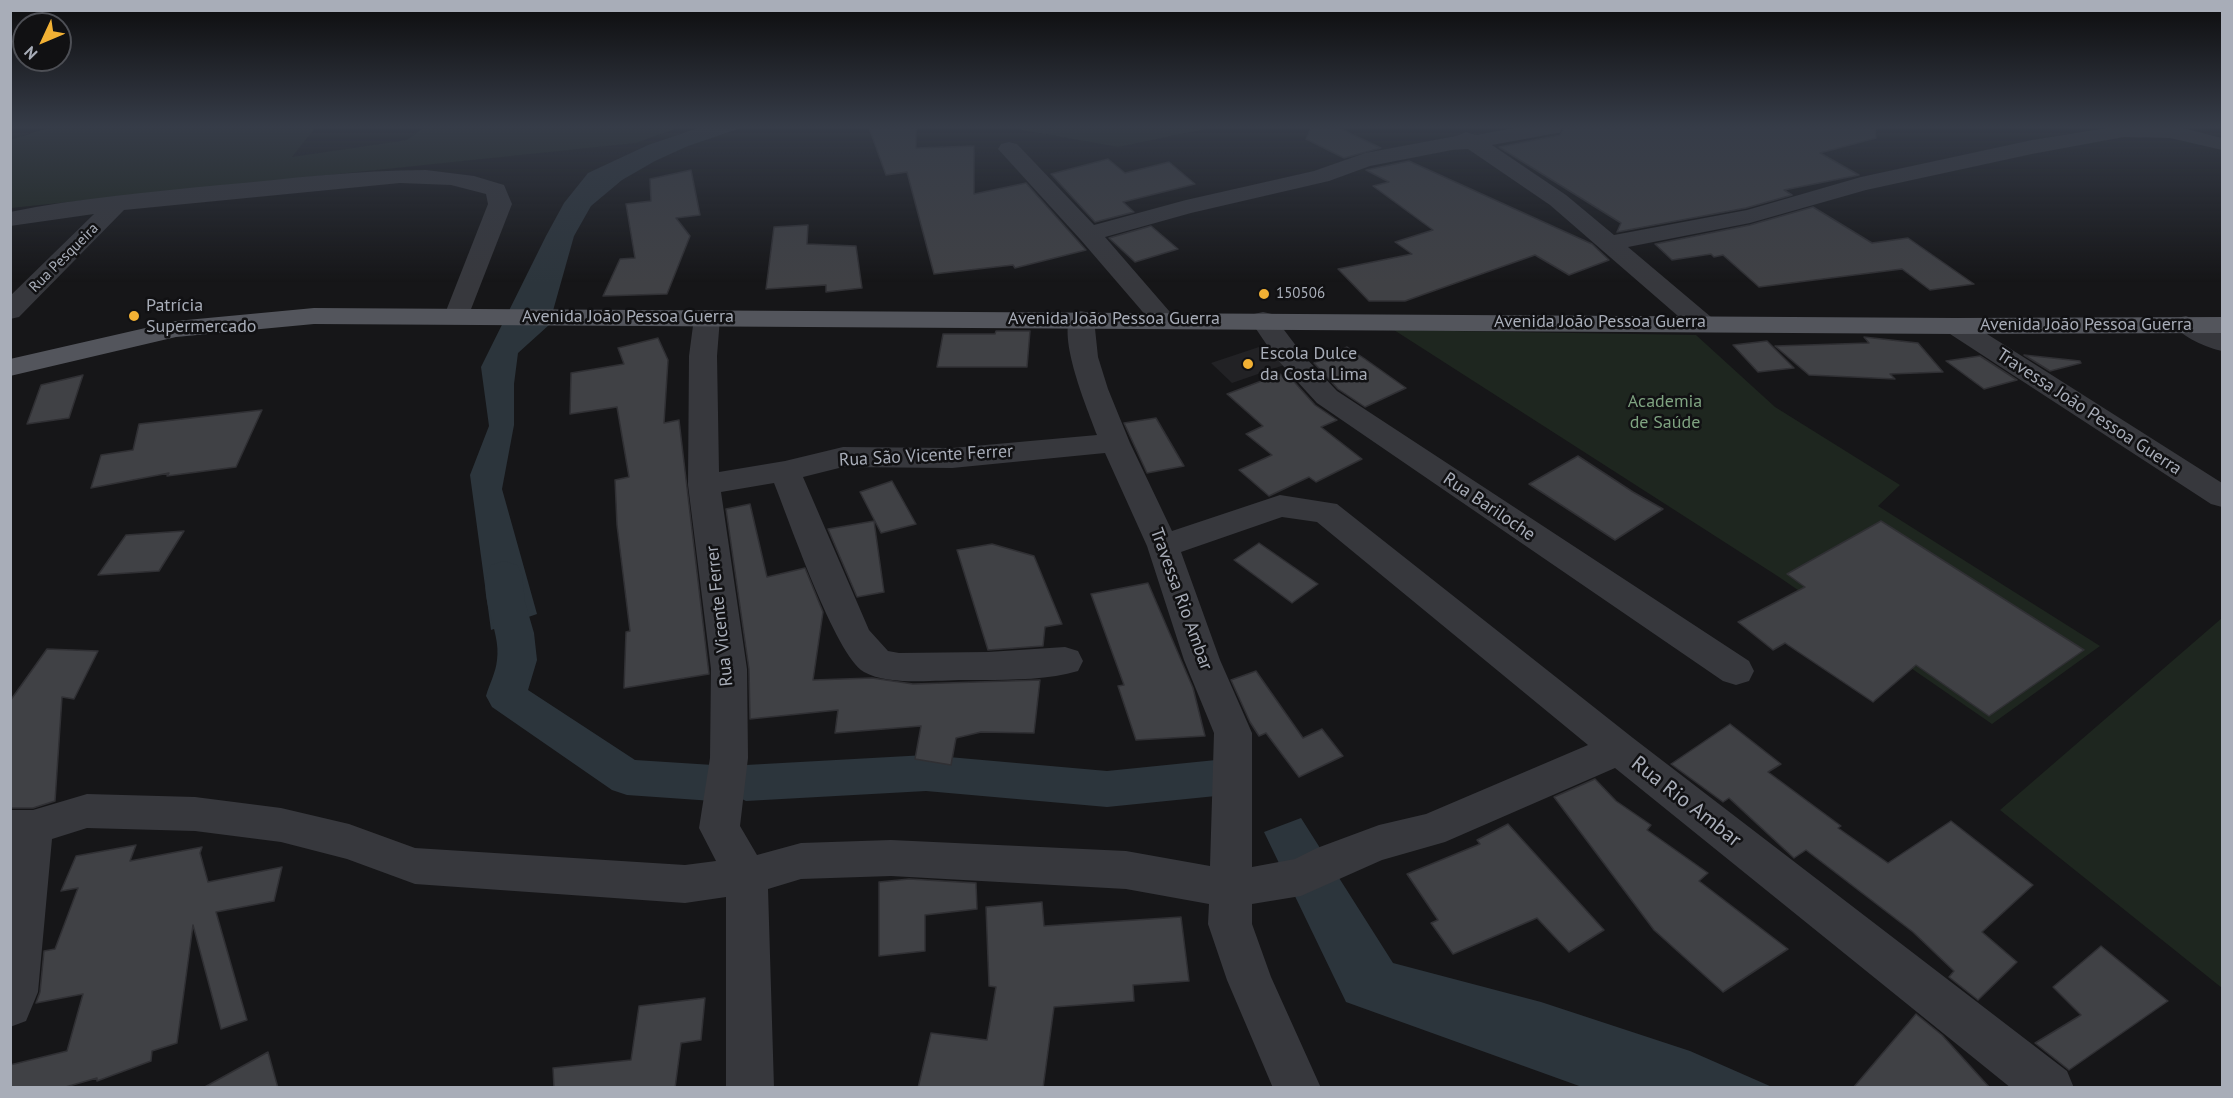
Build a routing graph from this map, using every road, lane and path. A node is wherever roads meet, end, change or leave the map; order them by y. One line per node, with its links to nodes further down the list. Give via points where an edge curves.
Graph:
1 (380, 179): 7 (street, via 190,194)
2 (455, 179): 12 (street, via 478,182 496,190 500,204)
3 (1037, 179): 9 (street)
4 (1308, 179): 9 (street)
5 (1528, 179): 10 (street)
6 (1883, 179): 10 (street, via 1750,216)
7 (117, 204): 8 (street); 11 (street, Rua Pesqueira)
8 (10, 219)
9 (1089, 234): 15 (street)
10 (1610, 243): 17 (street)
11 (10, 311)
12 (457, 316): 13 (main road, Avenida João Pessoa Guerra); 22 (main road, Avenida João Pessoa Guerra, via 253,320 176,329)
13 (707, 318): 14 (main road, Avenida João Pessoa Guerra); 25 (street, Rua Vicente Ferrer, via 703,356)
14 (1081, 319): 15 (main road, Avenida João Pessoa Guerra); 23 (street, Travessa Rio Ambar, via 1084,357)
15 (1163, 319): 16 (main road, Avenida João Pessoa Guerra)
16 (1263, 320): 17 (main road, Avenida João Pessoa Guerra); 29 (street, Rua Bariloche, via 1299,370 1327,397)
17 (1702, 323): 20 (main road, Avenida João Pessoa Guerra)
18 (2186, 324): 19 (main road, Avenida João Pessoa Guerra); 20 (main road, Avenida João Pessoa Guerra); 21 (street)
19 (2223, 325)
20 (1956, 326): 26 (street, Travessa João Pessoa Guerra)
21 (2223, 344)
22 (10, 368)
23 (1115, 443): 24 (street, Rua São Vicente Ferrer, via 952,458 843,457); 27 (street, Travessa Rio Ambar)
24 (785, 471): 25 (street, Rua São Vicente Ferrer); 28 (street, via 854,636 877,662 899,667)
25 (704, 485): 32 (street, Rua Vicente Ferrer, via 729,669 729,758 719,828)
26 (2223, 497)
27 (1163, 546): 30 (street, Rua Rio Ambar, via 1280,506 1326,512); 33 (street, Travessa Rio Ambar, via 1202,660 1233,733)
28 (1065, 661)
29 (1736, 671)
30 (1618, 749): 33 (street, via 1431,830 1379,843 1301,877); 37 (street, Rua Rio Ambar)
31 (22, 828): 32 (street, via 87,811 195,814 281,825 349,842 415,866 685,884); 34 (street, via 15,992)
32 (747, 876): 33 (street, via 801,861 891,858 1126,870); 35 (street, Rua Vicente Ferrer)
33 (1232, 889): 36 (street, Travessa Rio Ambar, via 1230,924)
34 (10, 1005)
35 (750, 1088)
36 (1297, 1088)
37 (2050, 1088)

